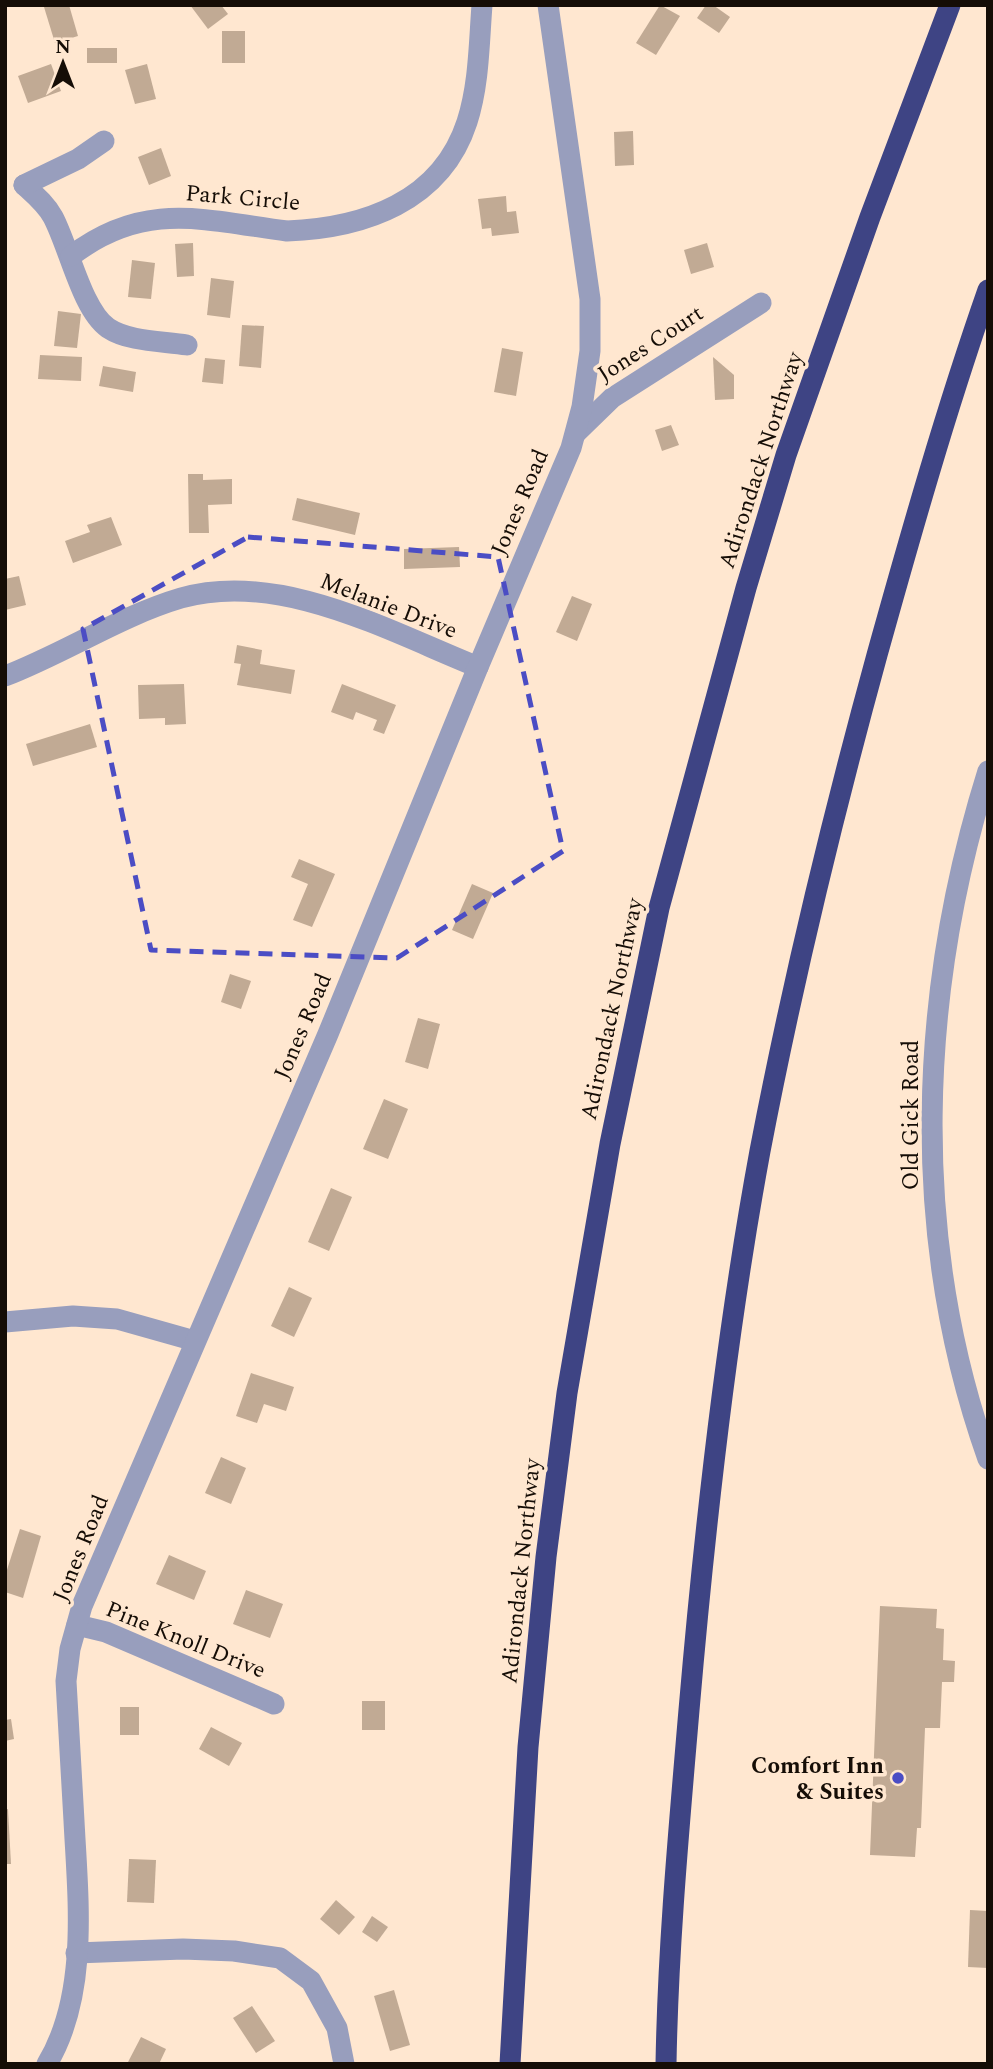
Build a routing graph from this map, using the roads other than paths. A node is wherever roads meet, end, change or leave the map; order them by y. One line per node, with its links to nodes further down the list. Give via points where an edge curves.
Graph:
1 (482, 5): 6 (street, Park Circle, via 467,122 453,153 430,184 412,198 354,221 302,230 178,216 141,220 104,233)
2 (548, 5): 10 (street, Jones Road, via 590,299 590,351)
3 (950, 5): 22 (highway, Adirondack Northway, via 786,455 659,908 610,1144 566,1393 528,1747)
4 (104, 141): 5 (street, via 78,159)
5 (15, 185): 6 (street, via 45,204)
6 (71, 257): 9 (street, via 88,306 109,329)
7 (988, 290): 23 (highway, via 905,552 845,773 760,1154 732,1328 698,1599 677,1846)
8 (761, 303): 10 (street, Jones Court, via 612,398)
9 (187, 345)
10 (574, 435): 11 (street, Jones Road)
11 (478, 667): 12 (street, Melanie Drive, via 330,607 287,596 225,591 182,598 140,614); 15 (street, Jones Road, via 328,1034)
12 (5, 676)
13 (988, 771): 16 (street, Old Gick Road, via 948,937 931,1135 944,1283 960,1362)
14 (5, 1322): 15 (street, via 73,1316 117,1320)
15 (195, 1341): 17 (street, Jones Road)
16 (988, 1459)
17 (77, 1625): 18 (street, Pine Knoll Drive, via 106,1632); 19 (street, Jones Road, via 66,1681 78,1886)
18 (274, 1704)
19 (76, 1953): 20 (street, Jones Road, via 74,1984); 21 (street, via 183,1949 280,1958 311,1981 337,2028)
20 (47, 2064)
21 (344, 2064)
22 (510, 2064)
23 (666, 2064)

